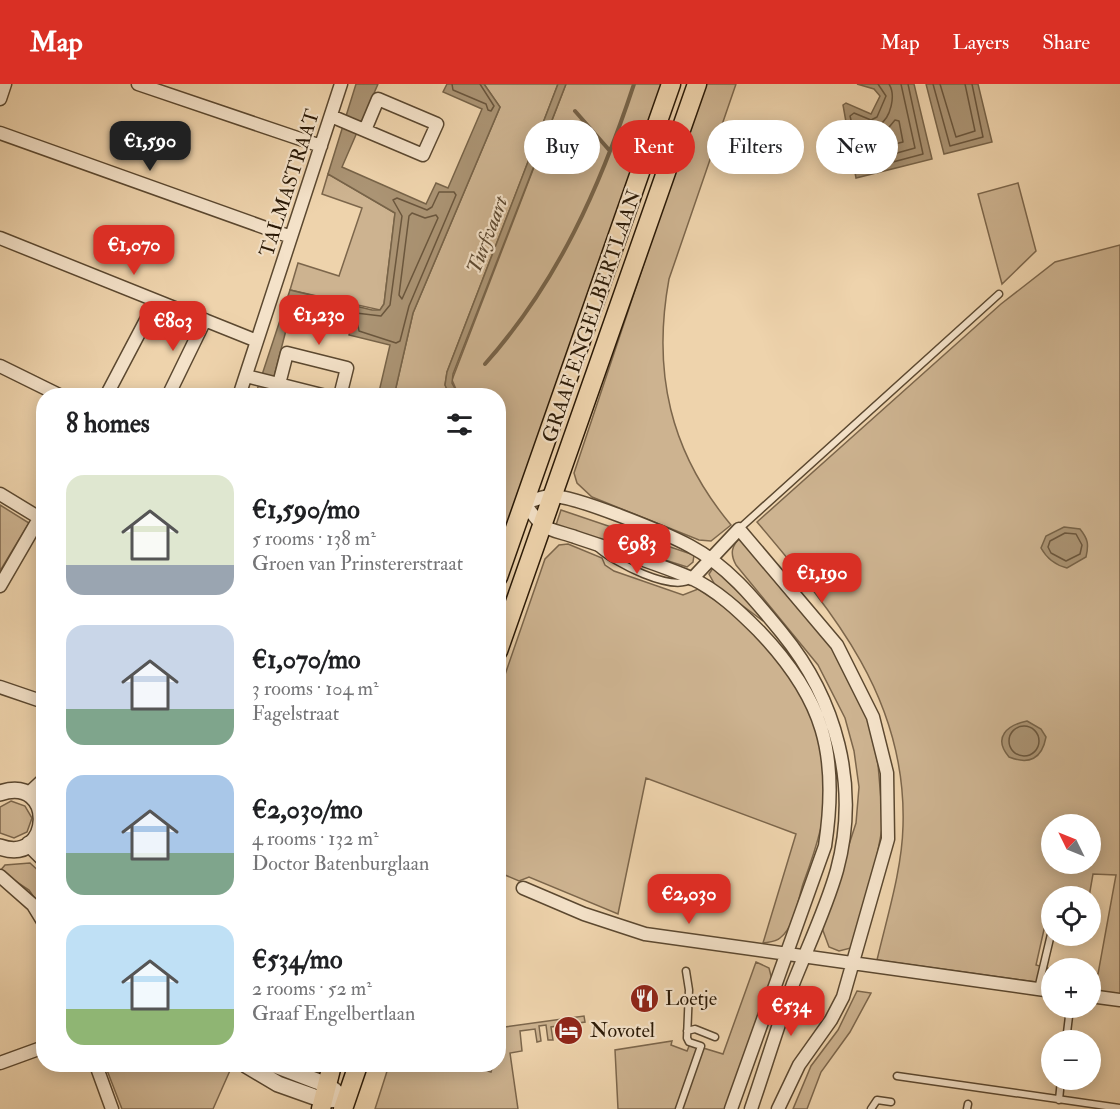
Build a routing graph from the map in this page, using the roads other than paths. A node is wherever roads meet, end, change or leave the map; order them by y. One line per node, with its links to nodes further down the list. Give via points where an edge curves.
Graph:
1 (5, 84): 6 (street)
2 (138, 84): 10 (street)
3 (341, 84): 7 (street, TALMASTRAAT)
4 (671, 84): 28 (main road, GRAAF ENGELBERTLAAN)
5 (697, 84): 27 (main road, GRAAF ENGELBERTLAAN)
6 (0, 99)
7 (331, 116): 8 (street); 10 (street, TALMASTRAAT)
8 (362, 129): 8 (street, via 423,155 437,124 378,99)
9 (0, 133): 11 (street)
10 (321, 146): 11 (street, TALMASTRAAT)
11 (291, 237): 16 (street, TALMASTRAAT)
12 (0, 238): 14 (street)
13 (999, 294): 32 (lane)
14 (156, 301): 15 (street); 21 (street)
15 (205, 320): 16 (street); 22 (street)
16 (257, 341): 18 (street, TALMASTRAAT)
17 (0, 366): 20 (street)
18 (246, 376): 19 (street); 23 (street, TALMASTRAAT)
19 (270, 382): 24 (street); 25 (street, via 287,353 347,368)
20 (45, 388)
21 (110, 388)
22 (172, 388)
23 (242, 388)
24 (294, 388)
25 (342, 388)
26 (0, 494): 29 (street)
27 (551, 496): 28 (street); 31 (main road, GRAAF ENGELBERTLAAN); 34 (street, via 573,500 673,537)
28 (524, 503): 31 (street); 33 (main road, GRAAF ENGELBERTLAAN)
29 (36, 512)
30 (36, 523): 36 (street)
31 (542, 525): 35 (street); 37 (main road, GRAAF ENGELBERTLAAN)
32 (739, 529): 34 (street); 50 (street, via 837,645 873,717 887,772 888,839)
33 (506, 554)
34 (710, 557): 35 (street); 49 (street, via 799,653 819,686 833,721 846,784 844,824 837,869)
35 (692, 579): 48 (street, via 742,614 779,652 805,688 823,731 832,803 825,846)
36 (0, 586)
37 (506, 628)
38 (0, 687): 39 (street)
39 (36, 699)
40 (0, 792): 41 (street, via 13,790)
41 (36, 798)
42 (36, 841): 43 (street, via 14,850)
43 (0, 847)
44 (0, 876): 46 (street)
45 (523, 888): 48 (street, via 583,917 645,934 711,946)
46 (36, 910)
47 (1048, 946): 52 (lane)
48 (786, 953): 49 (street); 74 (street)
49 (805, 956): 50 (street); 75 (street)
50 (853, 963): 52 (street); 76 (street, via 838,1009 799,1065)
51 (686, 971): 56 (lane)
52 (1038, 989): 53 (street)
53 (1041, 989)
54 (1101, 997): 55 (street)
55 (1120, 1000)
56 (687, 1031): 57 (lane, via 695,1029); 73 (lane, via 689,1042 701,1046)
57 (715, 1037)
58 (36, 1050): 59 (street)
59 (0, 1063)
60 (99, 1072): 72 (street)
61 (258, 1072): 67 (street, via 278,1084)
62 (285, 1072): 67 (street)
63 (330, 1072): 67 (main road)
64 (356, 1072): 70 (main road)
65 (897, 1076): 68 (lane)
66 (1060, 1090): 68 (lane)
67 (324, 1098): 70 (street)
68 (1059, 1100): 71 (lane)
69 (891, 1102): 77 (lane, via 877,1100)
70 (345, 1104)
71 (1120, 1108)
72 (112, 1109)
73 (679, 1109)
74 (731, 1109)
75 (752, 1109)
76 (778, 1109)
77 (871, 1109)

